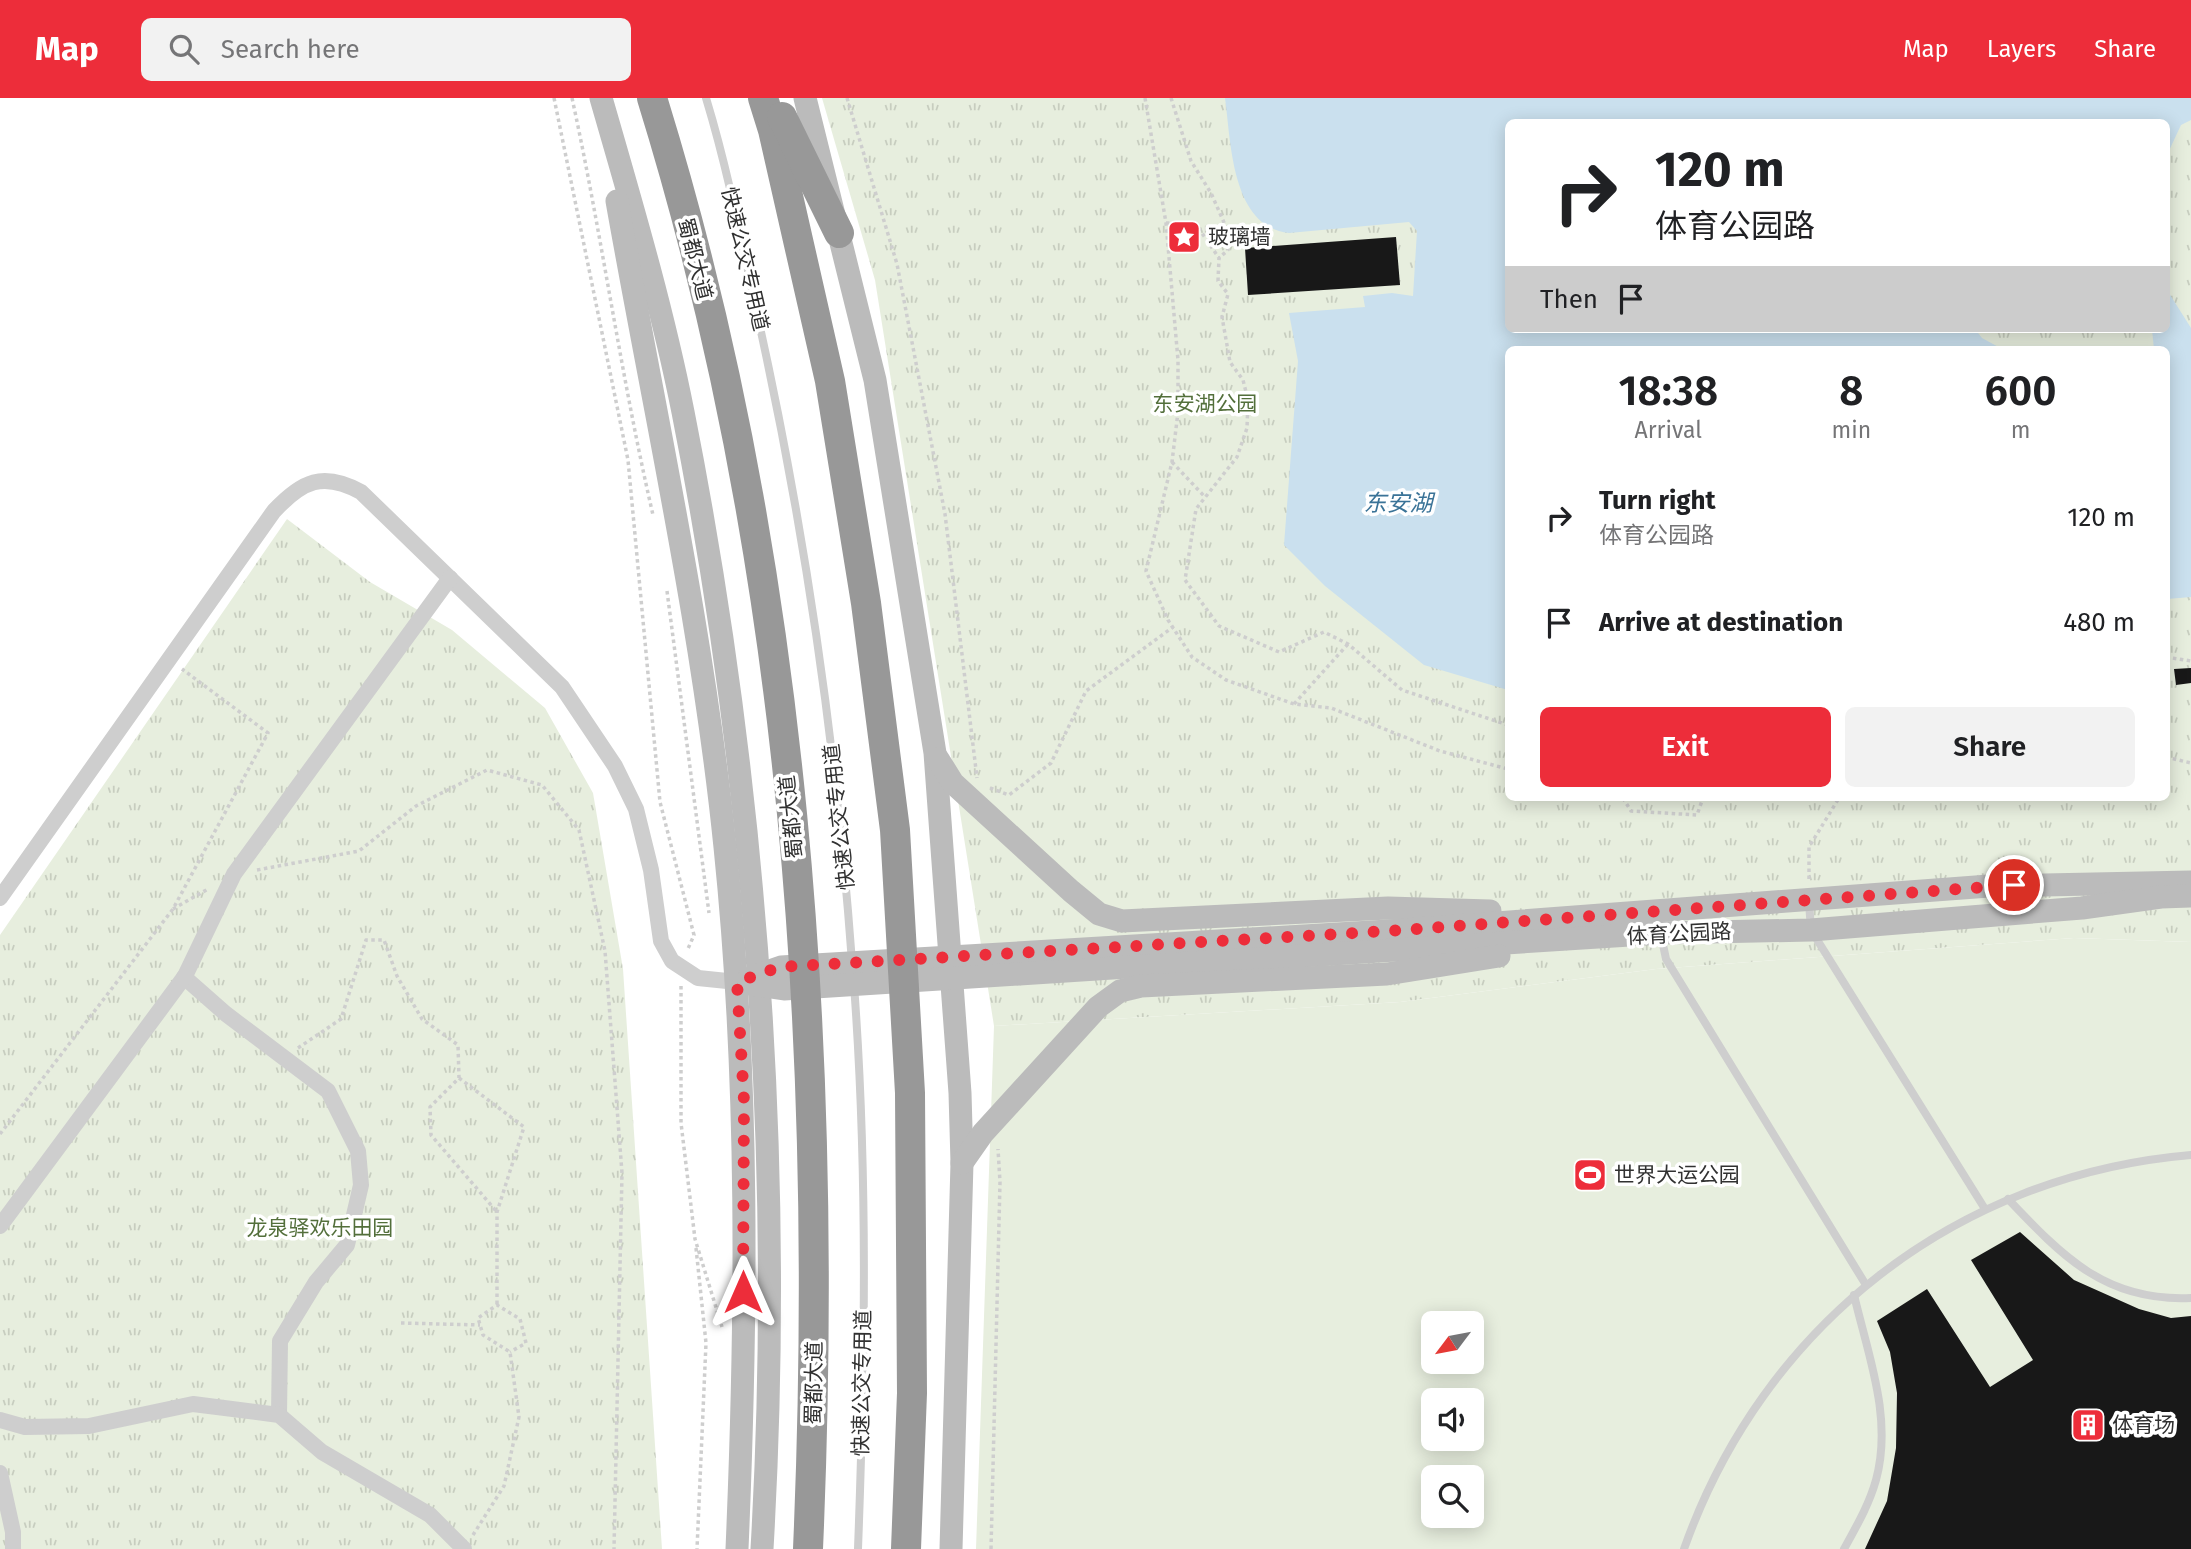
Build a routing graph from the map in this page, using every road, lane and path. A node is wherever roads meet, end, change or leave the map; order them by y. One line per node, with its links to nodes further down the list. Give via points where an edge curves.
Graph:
1 (554, 98): 45 (path, via 628,460 660,802 694,935)
2 (572, 98): 17 (path)
3 (600, 98): 47 (main road, via 695,631 725,844); 75 (main road, via 653,280 682,410 716,594 738,757 756,932 765,1106 769,1294)
4 (652, 98): 76 (highway, 蜀都大道, via 729,401 767,618 797,860 812,1093 815,1387)
5 (706, 98): 77 (lane, 快速公交专用道, via 775,393 815,611 843,840 861,1080 864,1394)
6 (762, 98): 78 (highway, via 830,381 866,603 895,830 910,1093 912,1393)
7 (773, 98): 13 (highway)
8 (805, 98): 13 (main road)
9 (847, 98): 31 (path, via 897,264 943,500)
10 (1145, 98): 12 (path)
11 (1171, 98): 14 (path, via 1191,161 1226,227 1228,250)
12 (1166, 223): 14 (path, via 1195,223); 15 (path, via 1178,360)
13 (839, 233): 27 (main road, via 875,380)
14 (1219, 258): 16 (path, via 1218,281 1228,294 1222,317 1230,362 1243,380 1248,400 1247,428 1237,457)
15 (1172, 462): 16 (path); 20 (path, via 1146,571)
16 (1205, 497): 21 (path, via 1195,509 1185,580 1219,626 1279,652 1324,632)
17 (654, 518)
18 (450, 578): 23 (street, via 360,492 340,480 314,482 291,492 274,511); 35 (street); 45 (street, via 562,687 615,766 636,809 661,941)
19 (666, 584): 41 (path)
20 (1173, 627): 25 (path, via 1192,657 1226,680); 31 (path, via 1086,691 1051,764 1009,795)
21 (1348, 644): 25 (path); 26 (path, via 1402,690)
22 (2170, 658): 24 (path)
23 (169, 659): 38 (street); 40 (path, via 268,733)
24 (2191, 661)
25 (1294, 704): 30 (path, via 1331,708 1440,751)
26 (1505, 724)
27 (935, 753): 31 (main road, via 953,783); 53 (main road)
28 (2170, 758): 29 (path)
29 (2191, 763)
30 (1505, 768)
31 (975, 793): 43 (main road, via 1099,914 1122,921 1388,908)
32 (1625, 801): 33 (path, via 1631,811 1697,815)
33 (1702, 801)
34 (1837, 801): 39 (path, via 1809,847)
35 (234, 874): 40 (path); 46 (street); 72 (path, via 359,851 416,806 487,770 542,785 579,830 605,951 622,1173)
36 (2191, 882): 39 (main road, 体育公园路, via 1989,886)
37 (2191, 896): 44 (main road, 体育公园路)
38 (0, 898)
39 (1808, 898): 42 (main road, 体育公园路); 44 (lane)
40 (173, 909): 51 (path)
41 (709, 915)
42 (1660, 922): 43 (main road, 体育公园路); 44 (main road, 体育公园路); 59 (lane, via 1667,959)
43 (1621, 926): 47 (main road, 体育公园路, via 780,967); 50 (main road, via 1387,974 1141,986 1120,991 1098,1007)
44 (1811, 930): 55 (lane)
45 (681, 967): 47 (street, via 698,978); 58 (path, via 681,1123)
46 (184, 977): 57 (street); 67 (street, via 328,1091 358,1151 361,1185 347,1245 316,1282 280,1341)
47 (737, 982): 74 (main road, via 744,1142)
48 (293, 1051): 49 (path, via 341,1019 366,940 384,940 397,976 422,1019 458,1045)
49 (459, 1078): 56 (path, via 524,1127); 56 (path, via 430,1107 430,1135)
50 (996, 1118): 53 (main road); 80 (path, via 1000,1182)
51 (0, 1134)
52 (2191, 1154): 54 (lane, via 2088,1171)
53 (961, 1163): 79 (main road)
54 (2008, 1199): 55 (lane); 61 (lane, via 2066,1259 2099,1279 2130,1293)
55 (1985, 1209): 59 (lane, via 1906,1254)
56 (497, 1212): 62 (path)
57 (0, 1226)
58 (695, 1240): 65 (path); 73 (path, via 706,1343)
59 (1866, 1285): 60 (lane)
60 (1854, 1295): 81 (lane, via 1805,1342 1763,1393 1727,1450); 82 (lane, via 1879,1396 1882,1444 1876,1480)
61 (2191, 1298)
62 (497, 1305): 64 (path, via 478,1318); 66 (path, via 520,1319 526,1343)
63 (401, 1323): 64 (path)
64 (480, 1325): 66 (path, via 483,1335)
65 (722, 1327)
66 (510, 1352): 70 (path, via 519,1417 505,1486)
67 (279, 1415): 68 (street, via 193,1404 89,1426 25,1427); 70 (street, via 322,1452 430,1515)
68 (0, 1420)
69 (0, 1473): 71 (street)
70 (467, 1544)
71 (13, 1549)
72 (614, 1549)
73 (696, 1549)
74 (737, 1549)
75 (762, 1549)
76 (808, 1549)
77 (858, 1549)
78 (906, 1549)
79 (951, 1549)
80 (991, 1549)
81 (1684, 1549)
82 (1844, 1549)

